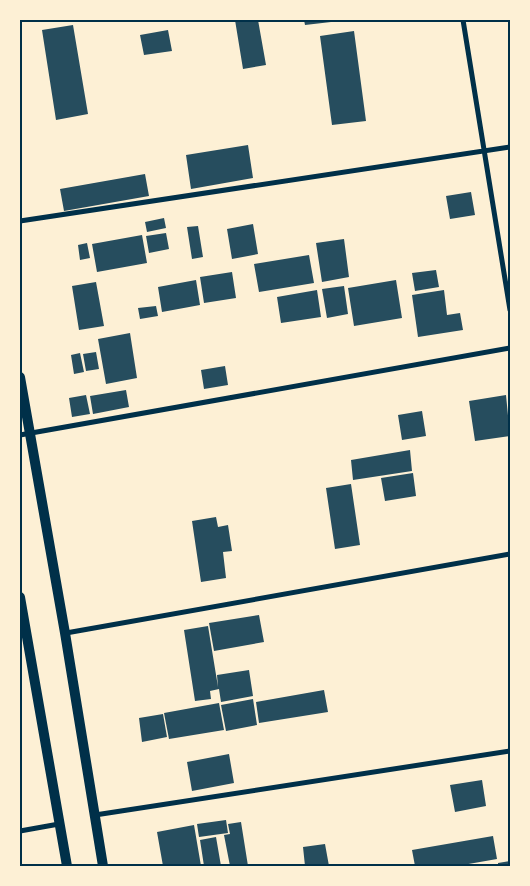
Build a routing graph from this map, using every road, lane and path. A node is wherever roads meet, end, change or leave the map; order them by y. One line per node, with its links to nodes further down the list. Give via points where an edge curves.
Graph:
1 (463, 20): 3 (street)
2 (510, 148): 3 (street)
3 (484, 152): 4 (street); 5 (street)
4 (20, 222)
5 (510, 310)
6 (510, 348): 8 (street)
7 (20, 377): 8 (main road)
8 (25, 435): 12 (main road)
9 (510, 554): 12 (street)
10 (20, 597): 11 (main road)
11 (23, 633): 15 (main road)
12 (65, 633): 14 (main road)
13 (510, 751): 14 (street)
14 (94, 815): 18 (main road)
15 (59, 824): 16 (street); 17 (main road)
16 (20, 831)
17 (67, 866)
18 (103, 866)

